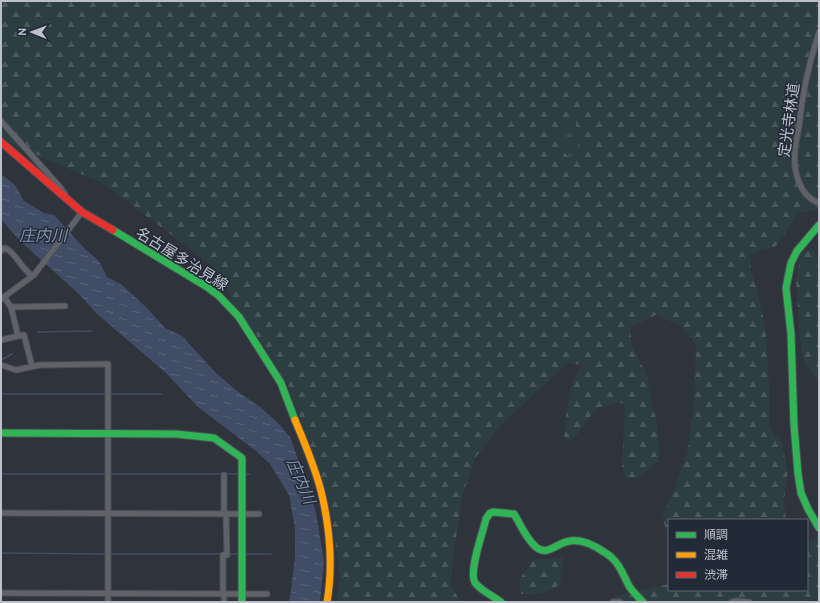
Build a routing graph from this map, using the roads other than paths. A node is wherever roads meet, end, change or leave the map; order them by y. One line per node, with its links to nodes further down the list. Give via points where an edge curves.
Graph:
1 (819, 32): 5 (street, 定光寺林道, via 802,94 794,152 795,170 800,186)
2 (1, 122): 4 (street, via 60,187)
3 (1, 142): 4 (street, 名古屋多治見線)
4 (70, 202): 6 (street, 名古屋多治見線)
5 (819, 203)
6 (82, 212): 10 (street, via 34,275); 34 (street, 名古屋多治見線, via 207,287 231,307 253,339 280,383 322,495 330,544)
7 (819, 225): 25 (street, via 797,251 791,263 786,288 791,334 798,474 801,493)
8 (1, 250): 9 (street, via 11,250)
9 (29, 273)
10 (2, 298): 12 (street)
11 (65, 306): 12 (street)
12 (11, 307): 13 (street)
13 (18, 336): 14 (street); 16 (street, via 24,335)
14 (1, 340)
15 (1, 365): 16 (street, via 16,370)
16 (32, 366): 18 (street, via 108,364)
17 (1, 433): 18 (street)
18 (108, 434): 21 (street); 23 (street, via 176,434 214,438 242,458)
19 (224, 475): 22 (street)
20 (1, 514): 21 (street)
21 (108, 514): 22 (street); 29 (street)
22 (225, 514): 23 (street); 27 (street, via 227,554 223,554)
23 (242, 514): 24 (street); 28 (street)
24 (259, 514)
25 (819, 528)
26 (1, 593): 29 (street)
27 (224, 593): 28 (street); 29 (street); 32 (street)
28 (242, 593): 30 (street); 33 (street)
29 (108, 594): 31 (street)
30 (267, 594)
31 (108, 602)
32 (224, 602)
33 (242, 602)
34 (327, 602)
35 (502, 602): 38 (street, via 475,584 472,578 486,519 493,512 514,514 538,549 546,551 576,540 608,554 616,560 630,587)
36 (613, 602): 37 (street)
37 (620, 602)
38 (643, 602)
39 (732, 602): 40 (street)
40 (749, 602)

